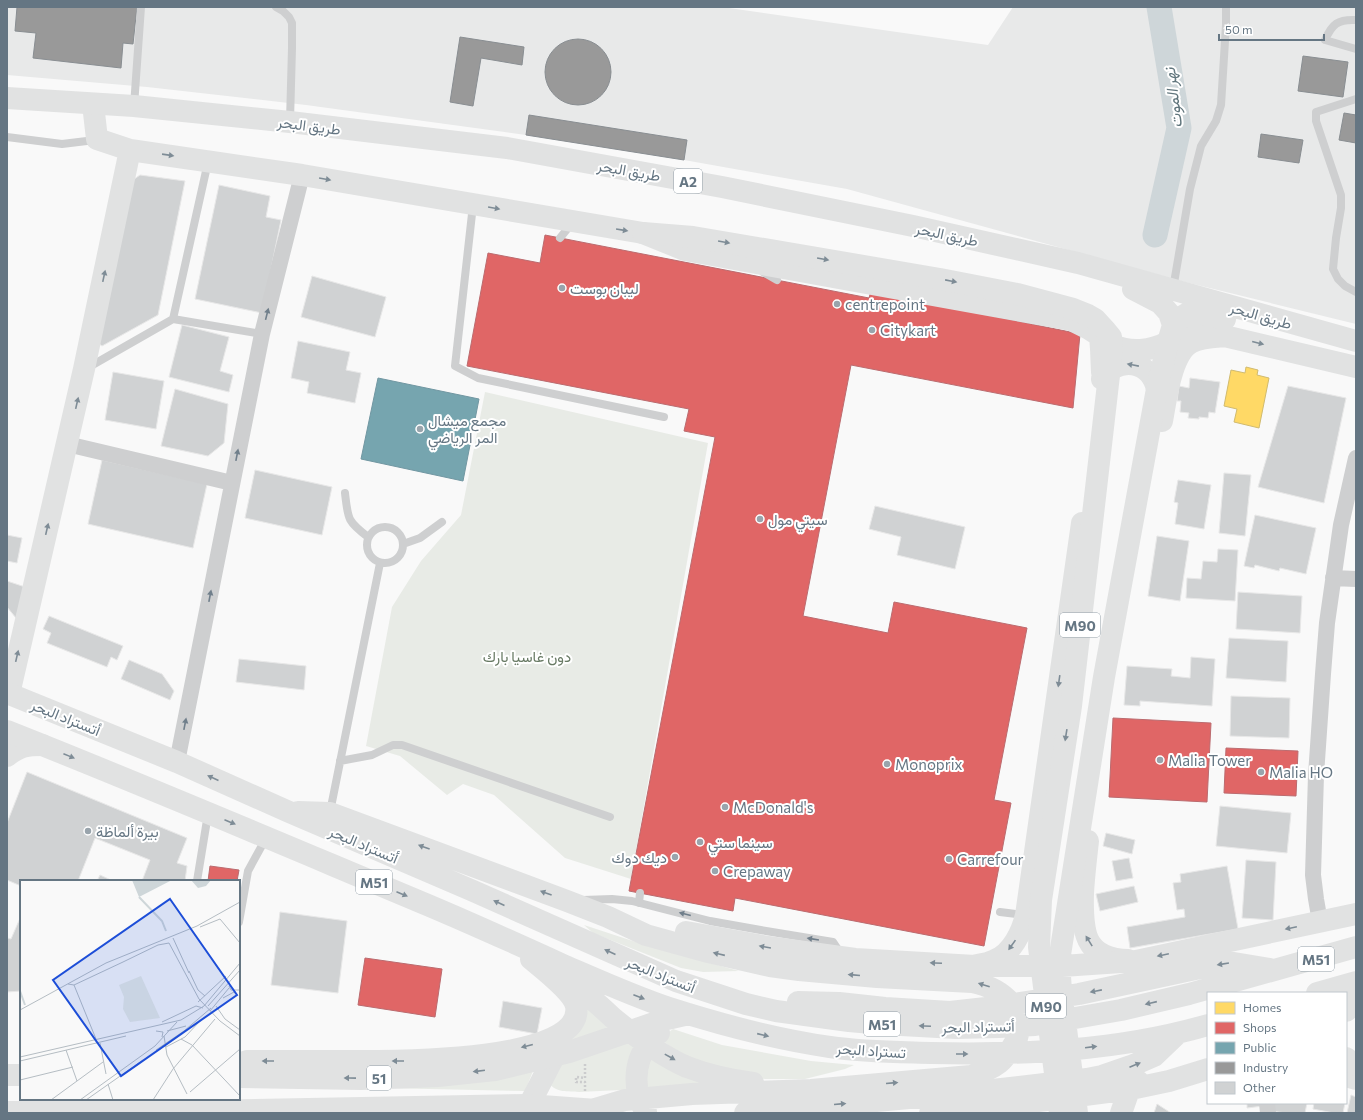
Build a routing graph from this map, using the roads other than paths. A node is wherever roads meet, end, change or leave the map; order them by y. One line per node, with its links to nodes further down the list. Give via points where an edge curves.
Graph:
1 (141, 7): 9 (lane)
2 (276, 7): 10 (lane, via 289,17 292,23)
3 (1226, 7): 21 (lane, via 1221,105 1216,121 1201,146 1190,189)
4 (1356, 20): 5 (lane, via 1337,23 1330,29 1325,40)
5 (1356, 49)
6 (7, 98): 8 (main road, طريق البحر / A2)
7 (1356, 99): 22 (lane, via 1316,112 1316,121 1341,196 1333,269 1345,286)
8 (93, 104): 9 (main road, طريق البحر / A2); 12 (main road)
9 (134, 106): 10 (main road, طريق البحر / A2)
10 (290, 122): 19 (main road, طريق البحر / A2, via 515,150 722,187)
11 (7, 137): 12 (lane, via 62,144)
12 (97, 139): 13 (main road)
13 (130, 150): 14 (main road, one-way to 14); 31 (main road, one-way to 13)
14 (208, 161): 15 (main road); 24 (lane)
15 (302, 175): 16 (main road, one-way to 16); 25 (street, one-way to 15)
16 (473, 204): 17 (main road, one-way to 17, via 566,230); 34 (lane, via 455,366 478,378)
17 (643, 233): 18 (main road, via 685,250); 29 (main road, one-way to 29, via 693,237 1017,294 1088,315 1101,325 1111,338)
18 (739, 260): 20 (lane); 29 (main road, via 1072,320 1089,329)
19 (1078, 263): 21 (main road, طريق البحر / A2); 26 (main road, via 1160,303 1169,313)
20 (777, 280)
21 (1173, 290): 23 (main road, طريق البحر / A2)
22 (1356, 292)
23 (1264, 316): 26 (main road, via 1239,322 1206,314 1188,314 1183,316); 28 (main road, طريق البحر / A2)
24 (173, 319): 25 (lane); 31 (lane)
25 (262, 334): 37 (street, one-way to 25)
26 (1170, 334): 27 (main road, via 1176,336 1189,331 1203,331); 29 (main road, via 1146,350 1127,350); 33 (main road)
27 (1226, 336): 30 (main road, one-way to 30); 70 (main road, one-way to 27, via 1118,960 1103,955 1092,946 1086,935 1083,909 1090,825 1120,645 1172,372 1175,363 1191,342)
28 (1356, 341)
29 (1106, 343): 32 (main road, via 1101,349); 105 (main road, M90, one-way to 105, via 1071,706 1039,921 1038,947)
30 (1356, 368)
31 (84, 369): 35 (main road, one-way to 31)
32 (1102, 379): 33 (main road, one-way to 32, via 1153,377 1133,364 1115,367); 63 (main road, one-way to 63)
33 (1157, 389): 106 (main road, M90, via 1104,677 1059,961)
34 (664, 417)
35 (67, 444): 37 (street); 45 (main road, one-way to 35)
36 (1356, 458): 43 (street, via 1341,525)
37 (232, 483): 50 (street, one-way to 37)
38 (345, 493): 40 (lane, via 347,514 354,526)
39 (442, 522): 41 (lane, via 420,538)
40 (368, 537): 41 (lane, via 377,529 390,527 399,534); 42 (lane, via 367,550 374,560)
41 (403, 544): 42 (lane, via 400,555 391,562)
42 (380, 563): 49 (lane)
43 (1333, 578): 44 (street); 66 (street, via 1316,775 1313,875)
44 (1356, 579)
45 (8, 694): 50 (main road, أتستراد البحر / M51)
46 (7, 731): 47 (main road, أتستراد البحر / M51)
47 (42, 745): 48 (main road, via 24,746); 52 (main road, أتستراد البحر / M51, one-way to 52)
48 (7, 756)
49 (340, 761): 53 (lane); 54 (lane, via 372,755 393,745 402,745)
50 (177, 762): 51 (main road, أتستراد البحر / M51, one-way to 50)
51 (287, 812): 53 (main road); 72 (main road, أتستراد البحر / M51, one-way to 51, via 1121,1010 1035,1025 956,1028 897,1025 776,1011 676,981)
52 (208, 813): 55 (main road, أتستراد البحر / M51, one-way to 55); 56 (lane)
53 (330, 813): 58 (main road, one-way to 53)
54 (610, 817)
55 (266, 837): 61 (main road, أتستراد البحر / M51, one-way to 61); 64 (lane, via 248,871)
56 (197, 880)
57 (640, 893): 59 (lane)
58 (567, 901): 59 (lane, via 612,899); 65 (main road)
59 (639, 902): 68 (lane, one-way to 59, via 832,942 710,920)
60 (1000, 912): 63 (lane)
61 (448, 914): 69 (main road); 73 (main road, أتستراد البحر / M51)
62 (1356, 914): 66 (main road)
63 (1026, 915): 71 (main road, one-way to 71, via 1022,930 1007,953 993,961)
64 (240, 916)
65 (608, 917): 68 (main road, one-way to 65, via 768,947); 87 (main road, one-way to 65, via 991,1068 1002,1060 1013,1047 1019,1031 1016,1011 1006,998 994,989 972,982 877,977 770,966 646,935)
66 (1320, 922): 70 (main road, one-way to 70)
67 (1356, 947): 72 (main road, أتستراد البحر / M51)
68 (843, 958): 71 (main road, one-way to 68)
69 (531, 959): 78 (main road, via 574,1000 577,1013); 89 (main road, one-way to 89, via 576,986 655,1049 687,1067 732,1080)
70 (1136, 960): 71 (main road, via 1062,966)
71 (975, 966)
72 (1275, 970): 76 (main road, one-way to 76, via 1228,962 1079,994 950,1012 839,1003 757,1001 739,1002)
73 (577, 971): 79 (main road, تستراد البحر / M51, one-way to 79, via 653,1002 702,1018 773,1037 850,1050 957,1054 1030,1053 1094,1047)
74 (1356, 982): 75 (main road, M51)
75 (1321, 992)
76 (690, 1014): 86 (main road, 51, one-way to 86, via 663,1020 570,1052 495,1070 361,1079); 100 (main road, via 670,1024 648,1044 642,1055 636,1082 642,1106)
77 (1207, 1025): 79 (main road, M51)
78 (571, 1026): 81 (main road, one-way to 81, via 544,1042 461,1058 417,1061 247,1061); 91 (main road)
79 (1177, 1034): 101 (main road, one-way to 79, via 975,1092 1102,1076 1154,1056)
80 (1347, 1059): 82 (main road)
81 (240, 1064)
82 (1356, 1065)
83 (1206, 1067): 88 (main road, via 1163,1082)
84 (7, 1075): 85 (main road)
85 (20, 1076)
86 (240, 1077)
87 (962, 1077): 89 (main road, one-way to 87); 104 (main road, via 997,1077 1022,1084 1043,1098)
88 (1131, 1089): 92 (main road); 107 (main road)
89 (811, 1090): 94 (main road, via 692,1094 625,1100)
90 (442, 1106): 91 (main road); 93 (main road); 98 (main road)
91 (526, 1109): 94 (main road)
92 (980, 1110): 102 (main road); 103 (main road, via 1004,1109)
93 (292, 1111): 97 (main road)
94 (601, 1111): 99 (main road)
95 (7, 1112): 96 (main road)
96 (66, 1112): 97 (main road)
97 (141, 1112)
98 (472, 1113)
99 (635, 1113)
100 (647, 1113)
101 (746, 1113)
102 (930, 1113)
103 (1016, 1113)
104 (1054, 1113)
105 (1060, 1113)
106 (1077, 1113)
107 (1121, 1113)

